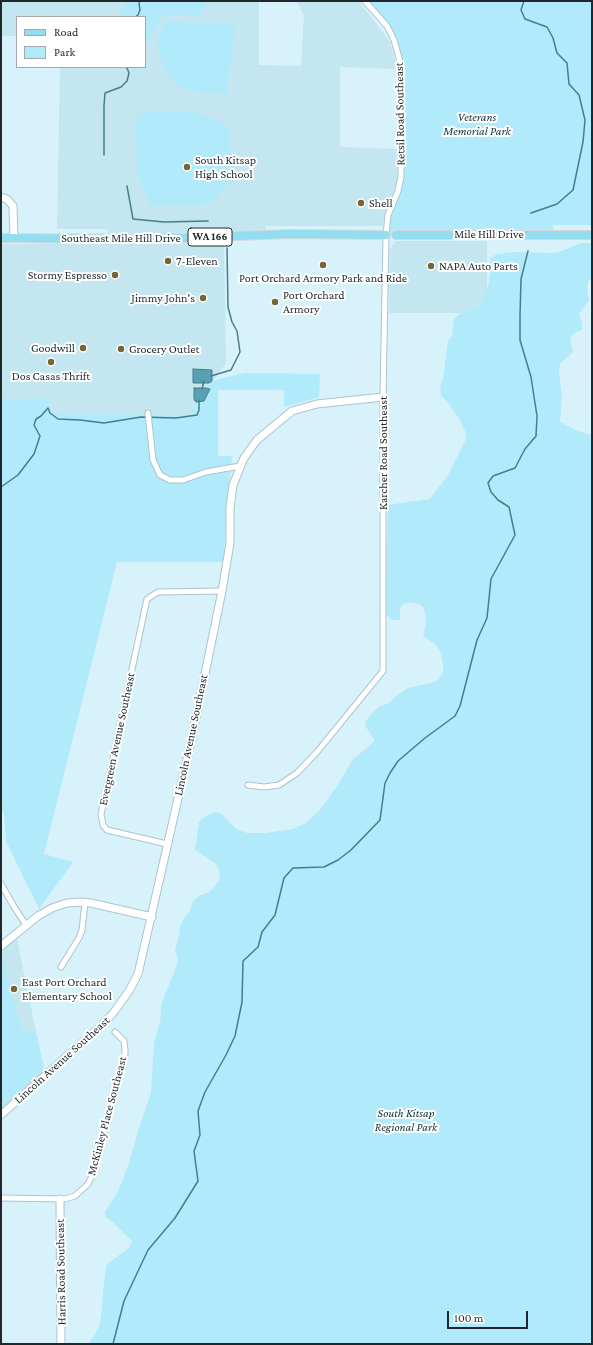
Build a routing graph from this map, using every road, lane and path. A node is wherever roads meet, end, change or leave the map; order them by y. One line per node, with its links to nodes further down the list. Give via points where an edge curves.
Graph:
1 (364, 1): 3 (street, Retsil Road Southeast, via 391,33 397,48 400,69 401,178 388,215)
2 (1, 197): 7 (street, via 13,206)
3 (386, 234): 4 (street, Mile Hill Drive / WA 166); 7 (main road, Southeast Mile Hill Drive / WA 166, via 290,234 156,239); 8 (street, Karcher Road Southeast)
4 (396, 234): 5 (main road, Mile Hill Drive / WA 166)
5 (592, 235)
6 (1, 238): 7 (main road, Southeast Mile Hill Drive / WA 166)
7 (14, 238)
8 (383, 397): 10 (street, Lincoln Avenue Southeast, via 316,404 292,411 257,440); 12 (street, Karcher Road Southeast, via 383,671 297,774 279,785)
9 (148, 412): 10 (street, via 153,460 160,475 170,480 182,480 206,472)
10 (240, 466): 11 (street, Lincoln Avenue Southeast, via 233,485 230,543)
11 (222, 591): 13 (street, Lincoln Avenue Southeast); 13 (street, Evergreen Avenue Southeast, via 158,592 147,599 101,814 107,830)
12 (248, 785)
13 (167, 844): 16 (street, Lincoln Avenue Southeast)
14 (1, 884): 17 (street)
15 (85, 903): 16 (street); 17 (street, via 59,905); 19 (street, via 79,938)
16 (152, 917): 21 (street, Lincoln Avenue Southeast, via 138,974 114,1012)
17 (26, 925): 18 (street)
18 (1, 946)
19 (61, 967)
20 (115, 1032): 23 (street, McKinley Place Southeast, via 124,1041 125,1054 93,1174 88,1184 75,1196)
21 (1, 1115)
22 (1, 1198): 23 (street, McKinley Place Southeast)
23 (60, 1199): 24 (street, Harris Road Southeast)
24 (62, 1344)

